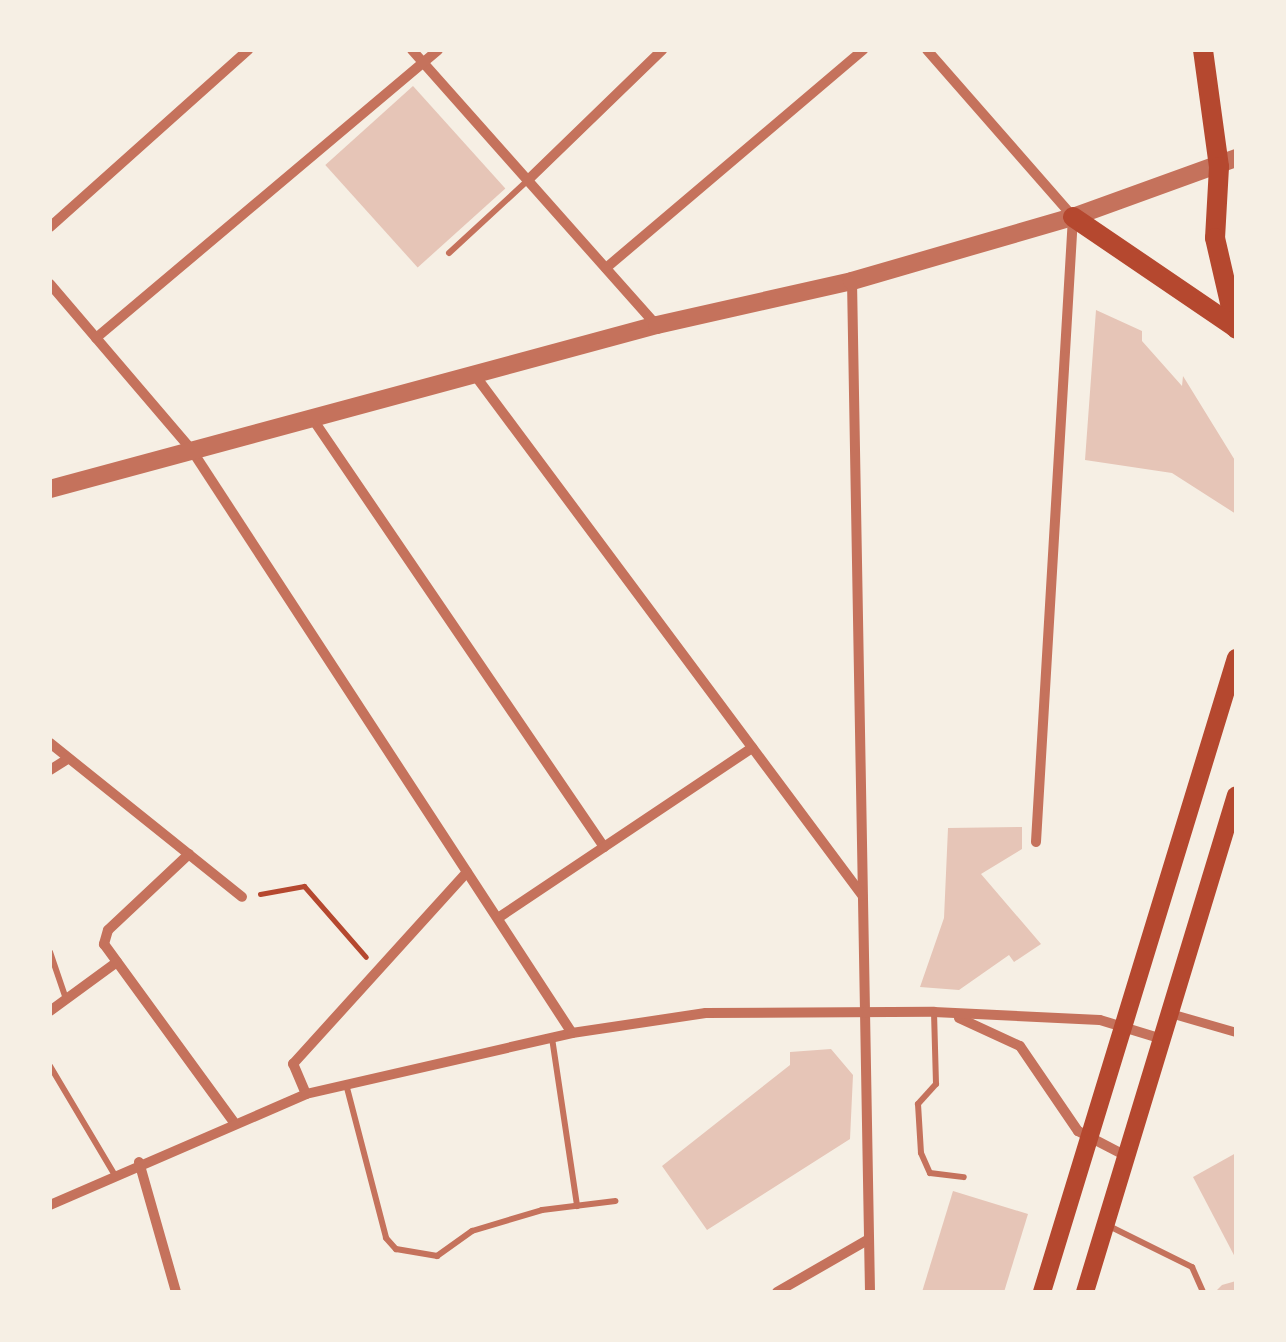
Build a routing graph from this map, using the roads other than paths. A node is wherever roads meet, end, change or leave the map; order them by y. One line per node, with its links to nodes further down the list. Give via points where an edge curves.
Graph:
1 (248, 50): 12 (street)
2 (412, 50): 8 (street)
3 (438, 50): 8 (street)
4 (662, 50): 10 (street)
5 (863, 50): 14 (street)
6 (927, 50): 11 (street)
7 (1203, 50): 9 (main road)
8 (423, 62): 10 (street); 19 (street)
9 (1227, 162): 11 (street); 18 (main road, via 1215,238)
10 (528, 180): 13 (lane); 14 (street)
11 (1073, 217): 15 (street); 18 (main road); 30 (street)
12 (50, 228)
13 (448, 254)
14 (606, 268): 17 (street)
15 (852, 281): 17 (street); 34 (street)
16 (50, 284): 19 (street)
17 (657, 326): 20 (street)
18 (1235, 328)
19 (96, 338): 22 (street)
20 (474, 374): 21 (street); 26 (street)
21 (312, 418): 22 (street); 31 (street)
22 (191, 449): 23 (street); 33 (street)
23 (50, 489)
24 (1236, 658): 44 (main road)
25 (50, 743): 27 (street)
26 (752, 748): 31 (street); 34 (street)
27 (69, 758): 28 (street); 32 (street)
28 (50, 770)
29 (1236, 795): 42 (main road)
30 (1036, 842)
31 (604, 847): 36 (street)
32 (189, 854): 35 (street); 38 (street, via 108,930 104,944)
33 (467, 872): 36 (street); 51 (street, via 294,1064)
34 (862, 896): 43 (street)
35 (242, 897)
36 (498, 918): 45 (street)
37 (50, 952): 39 (lane)
38 (117, 962): 39 (street); 52 (street)
39 (66, 1000): 40 (street)
40 (50, 1011)
41 (934, 1012): 43 (street); 44 (street); 53 (street, via 978,1022 1020,1046); 57 (lane, via 936,1084 918,1104 921,1153 930,1173)
42 (1170, 1012): 46 (street); 48 (main road)
43 (864, 1013): 45 (street, via 706,1013); 62 (street)
44 (1121, 1024): 48 (street); 53 (main road)
45 (572, 1032): 47 (street)
46 (1236, 1032)
47 (552, 1037): 50 (street); 60 (lane)
48 (1162, 1039): 54 (main road)
49 (50, 1066): 56 (lane)
50 (346, 1083): 51 (street); 60 (lane, via 386,1238 396,1249 437,1256 472,1230)
51 (306, 1094): 52 (street)
52 (233, 1121): 55 (street)
53 (1088, 1140): 54 (street); 66 (main road)
54 (1126, 1156): 61 (main road)
55 (139, 1162): 56 (street); 63 (street)
56 (114, 1174): 59 (street)
57 (964, 1177)
58 (615, 1200): 60 (lane)
59 (50, 1205)
60 (577, 1206)
61 (1106, 1224): 67 (main road); 68 (lane, via 1192,1266)
62 (869, 1239): 64 (street); 65 (street)
63 (176, 1292)
64 (777, 1292)
65 (870, 1292)
66 (1042, 1292)
67 (1086, 1292)
68 (1202, 1292)

